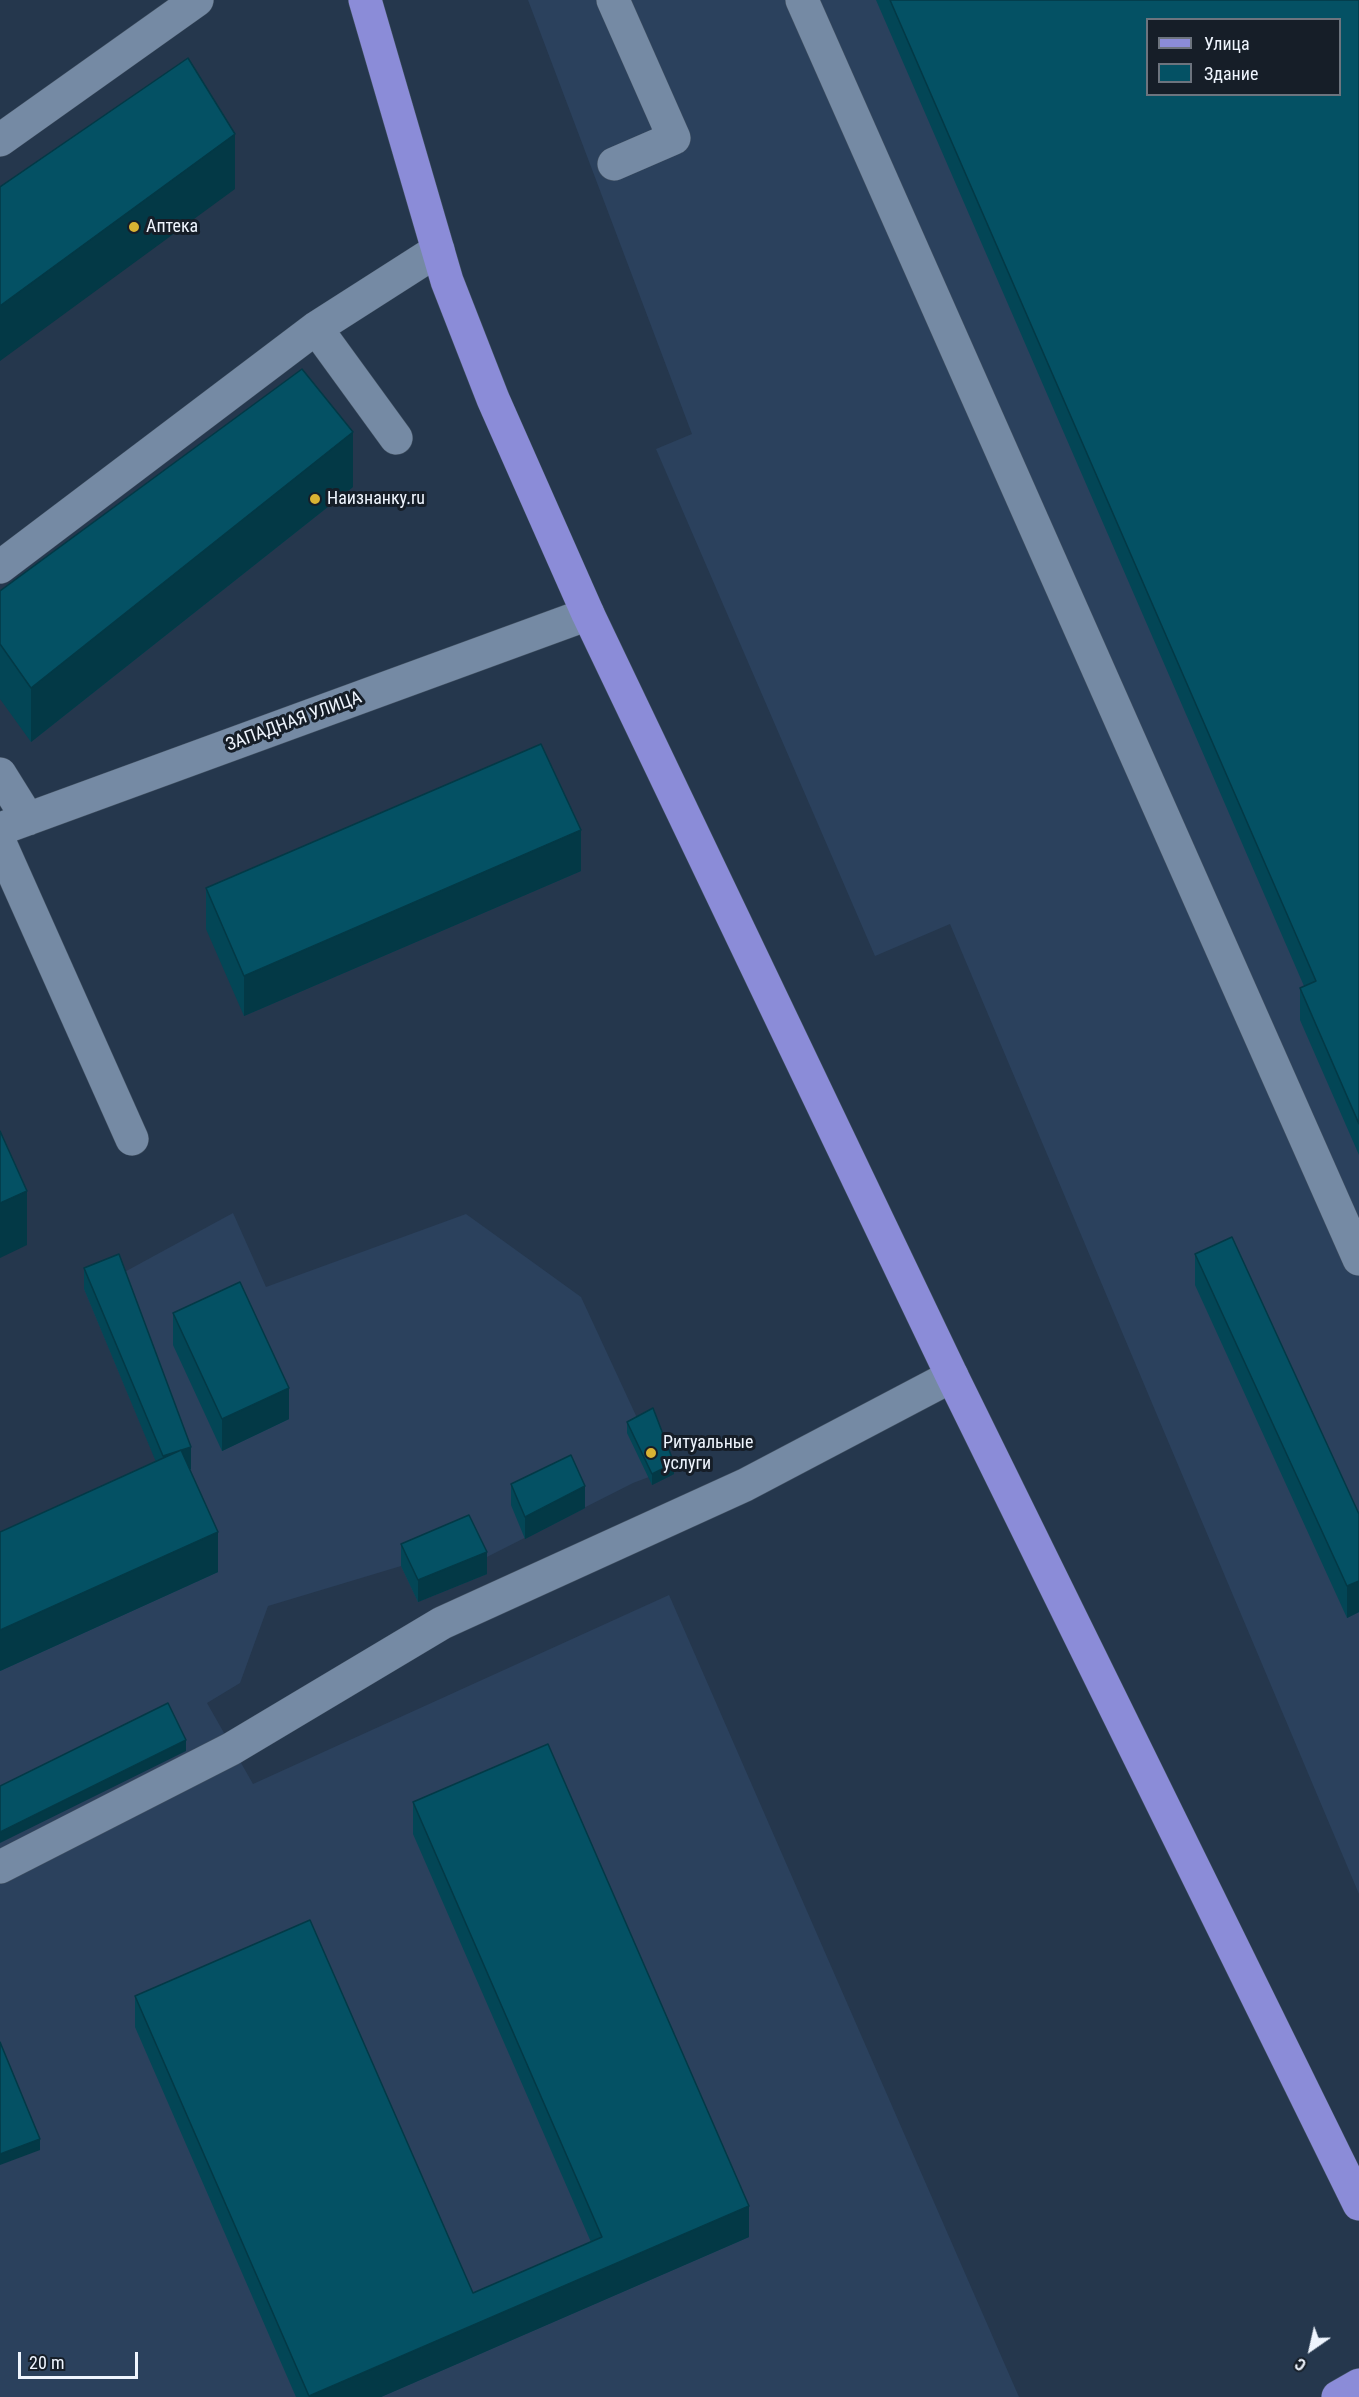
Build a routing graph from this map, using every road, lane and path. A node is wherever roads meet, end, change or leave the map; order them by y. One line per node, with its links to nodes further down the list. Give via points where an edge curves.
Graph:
1 (196, 0): 5 (street)
2 (365, 0): 7 (main road)
3 (613, 0): 6 (street, via 674,138)
4 (802, 0): 16 (street)
5 (0, 140)
6 (614, 164)
7 (438, 250): 8 (street); 11 (main road, via 493,399)
8 (316, 328): 9 (street); 10 (street)
9 (396, 438)
10 (0, 567)
11 (588, 614): 13 (street, ЗАПАДНАЯ УЛИЦА); 17 (main road)
12 (0, 774): 13 (street)
13 (14, 824)
14 (0, 843): 15 (street)
15 (132, 1139)
16 (1359, 1259)
17 (952, 1376): 18 (street, via 745,1485 442,1623 231,1749); 19 (main road)
18 (0, 1867)
19 (1359, 2204)
20 (1359, 2385): 21 (main road)
21 (1338, 2397)

